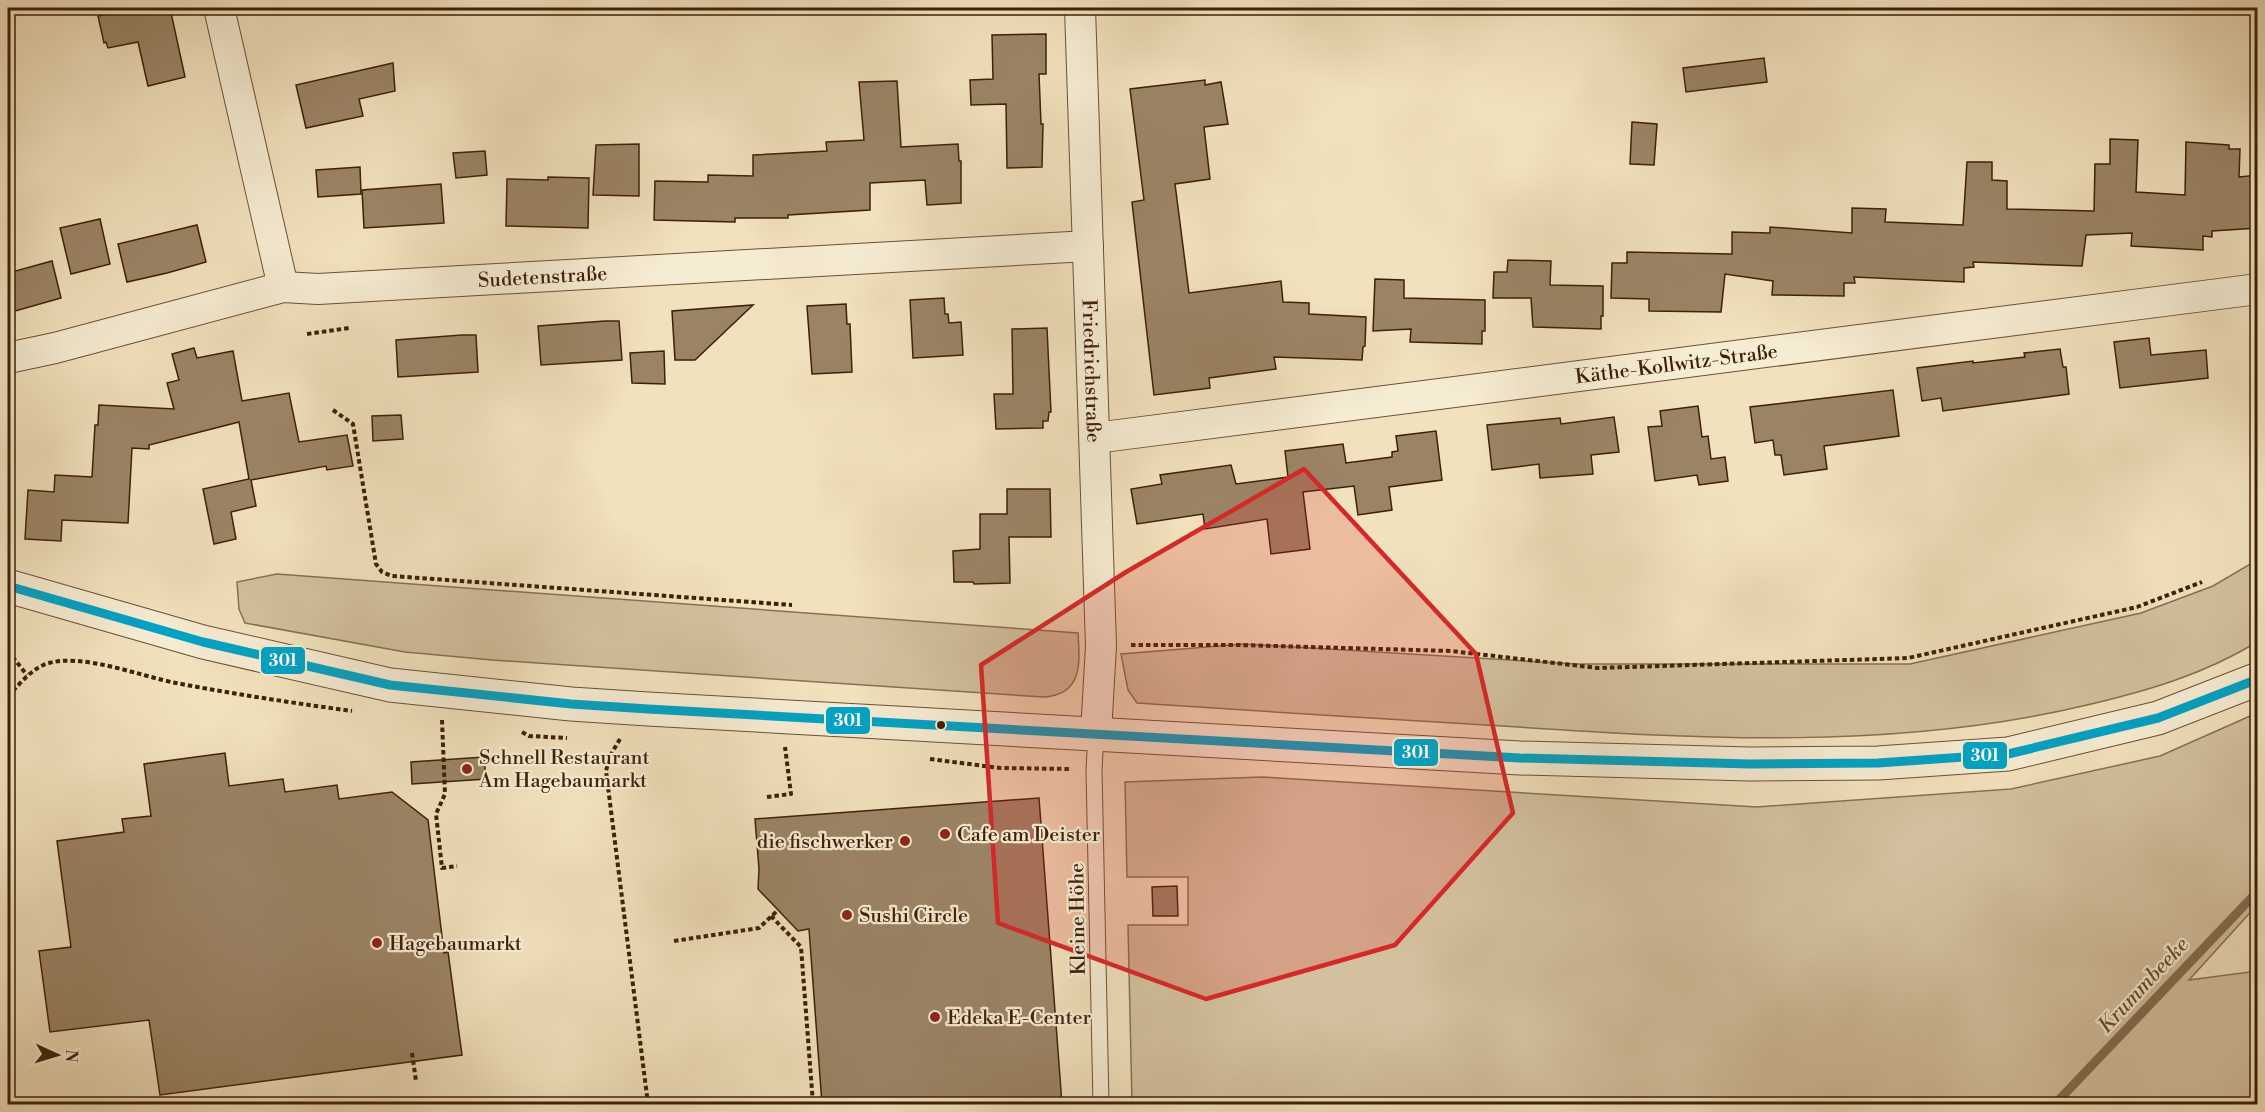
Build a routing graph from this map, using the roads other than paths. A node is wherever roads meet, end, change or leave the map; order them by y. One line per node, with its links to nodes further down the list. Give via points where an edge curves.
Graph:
1 (219, 8): 4 (street)
2 (1080, 8): 3 (street, Friedrichstraße)
3 (1088, 246): 4 (street, Sudetenstraße, via 318,290); 7 (street, Friedrichstraße)
4 (283, 287): 6 (street, Sudetenstraße)
5 (2258, 289): 7 (street, Käthe-Kollwitz-Straße)
6 (8, 358)
7 (1095, 438): 10 (street, Friedrichstraße, via 1101,646)
8 (8, 586): 10 (street, via 203,642 390,685 571,704)
9 (2258, 679): 10 (street, via 2158,718 2008,753 1878,763 1520,758)
10 (1096, 733): 11 (lane, Kleine Höhe)
11 (1101, 1104)

